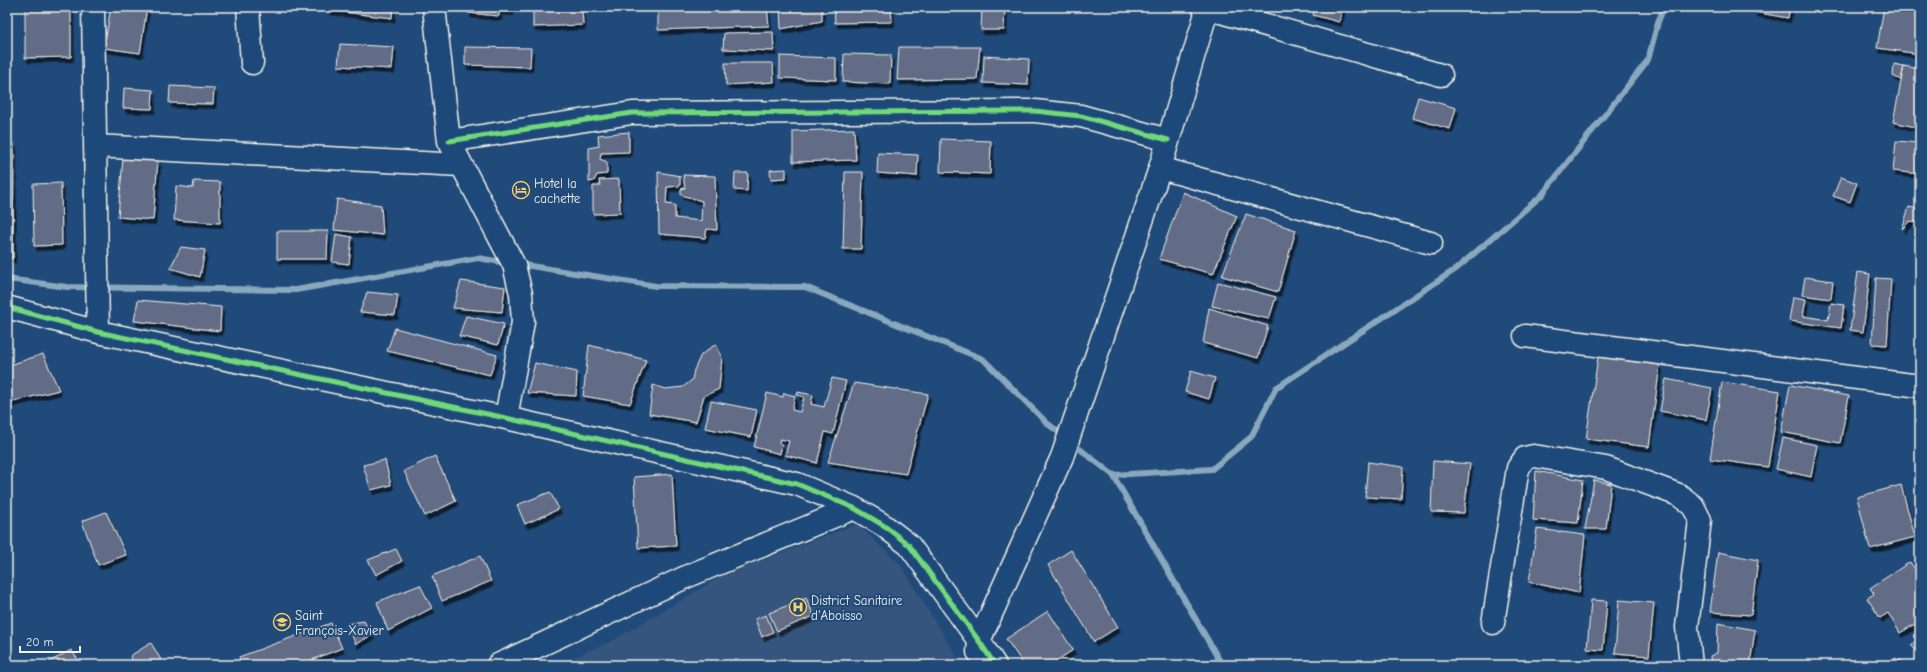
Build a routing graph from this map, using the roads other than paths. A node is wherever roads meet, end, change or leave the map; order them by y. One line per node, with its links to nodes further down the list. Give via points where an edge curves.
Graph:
1 (93, 7): 9 (street)
2 (248, 7): 5 (street)
3 (434, 7): 8 (street)
4 (1206, 8): 6 (street); 7 (street)
5 (252, 63)
6 (1441, 75)
7 (1168, 140): 8 (street, via 1081,116 1036,111 632,114); 11 (street)
8 (449, 141): 10 (street)
9 (95, 146): 10 (street); 14 (street)
10 (461, 165): 17 (street, via 514,265 521,294 523,322)
11 (1160, 168): 12 (street); 20 (street, via 1062,457)
12 (1431, 243)
13 (7, 307): 14 (street)
14 (98, 332): 17 (street)
15 (1525, 336): 16 (street)
16 (1920, 386)
17 (506, 418): 18 (street, via 797,484)
18 (854, 508): 20 (street, via 883,525 909,545); 21 (street, via 688,576)
19 (1493, 623): 24 (street, via 1518,468 1524,458 1534,456 1606,468 1679,495 1693,506 1700,520 1687,627)
20 (979, 641): 22 (street); 23 (street)
21 (498, 665)
22 (978, 665)
23 (995, 665)
24 (1691, 665)

